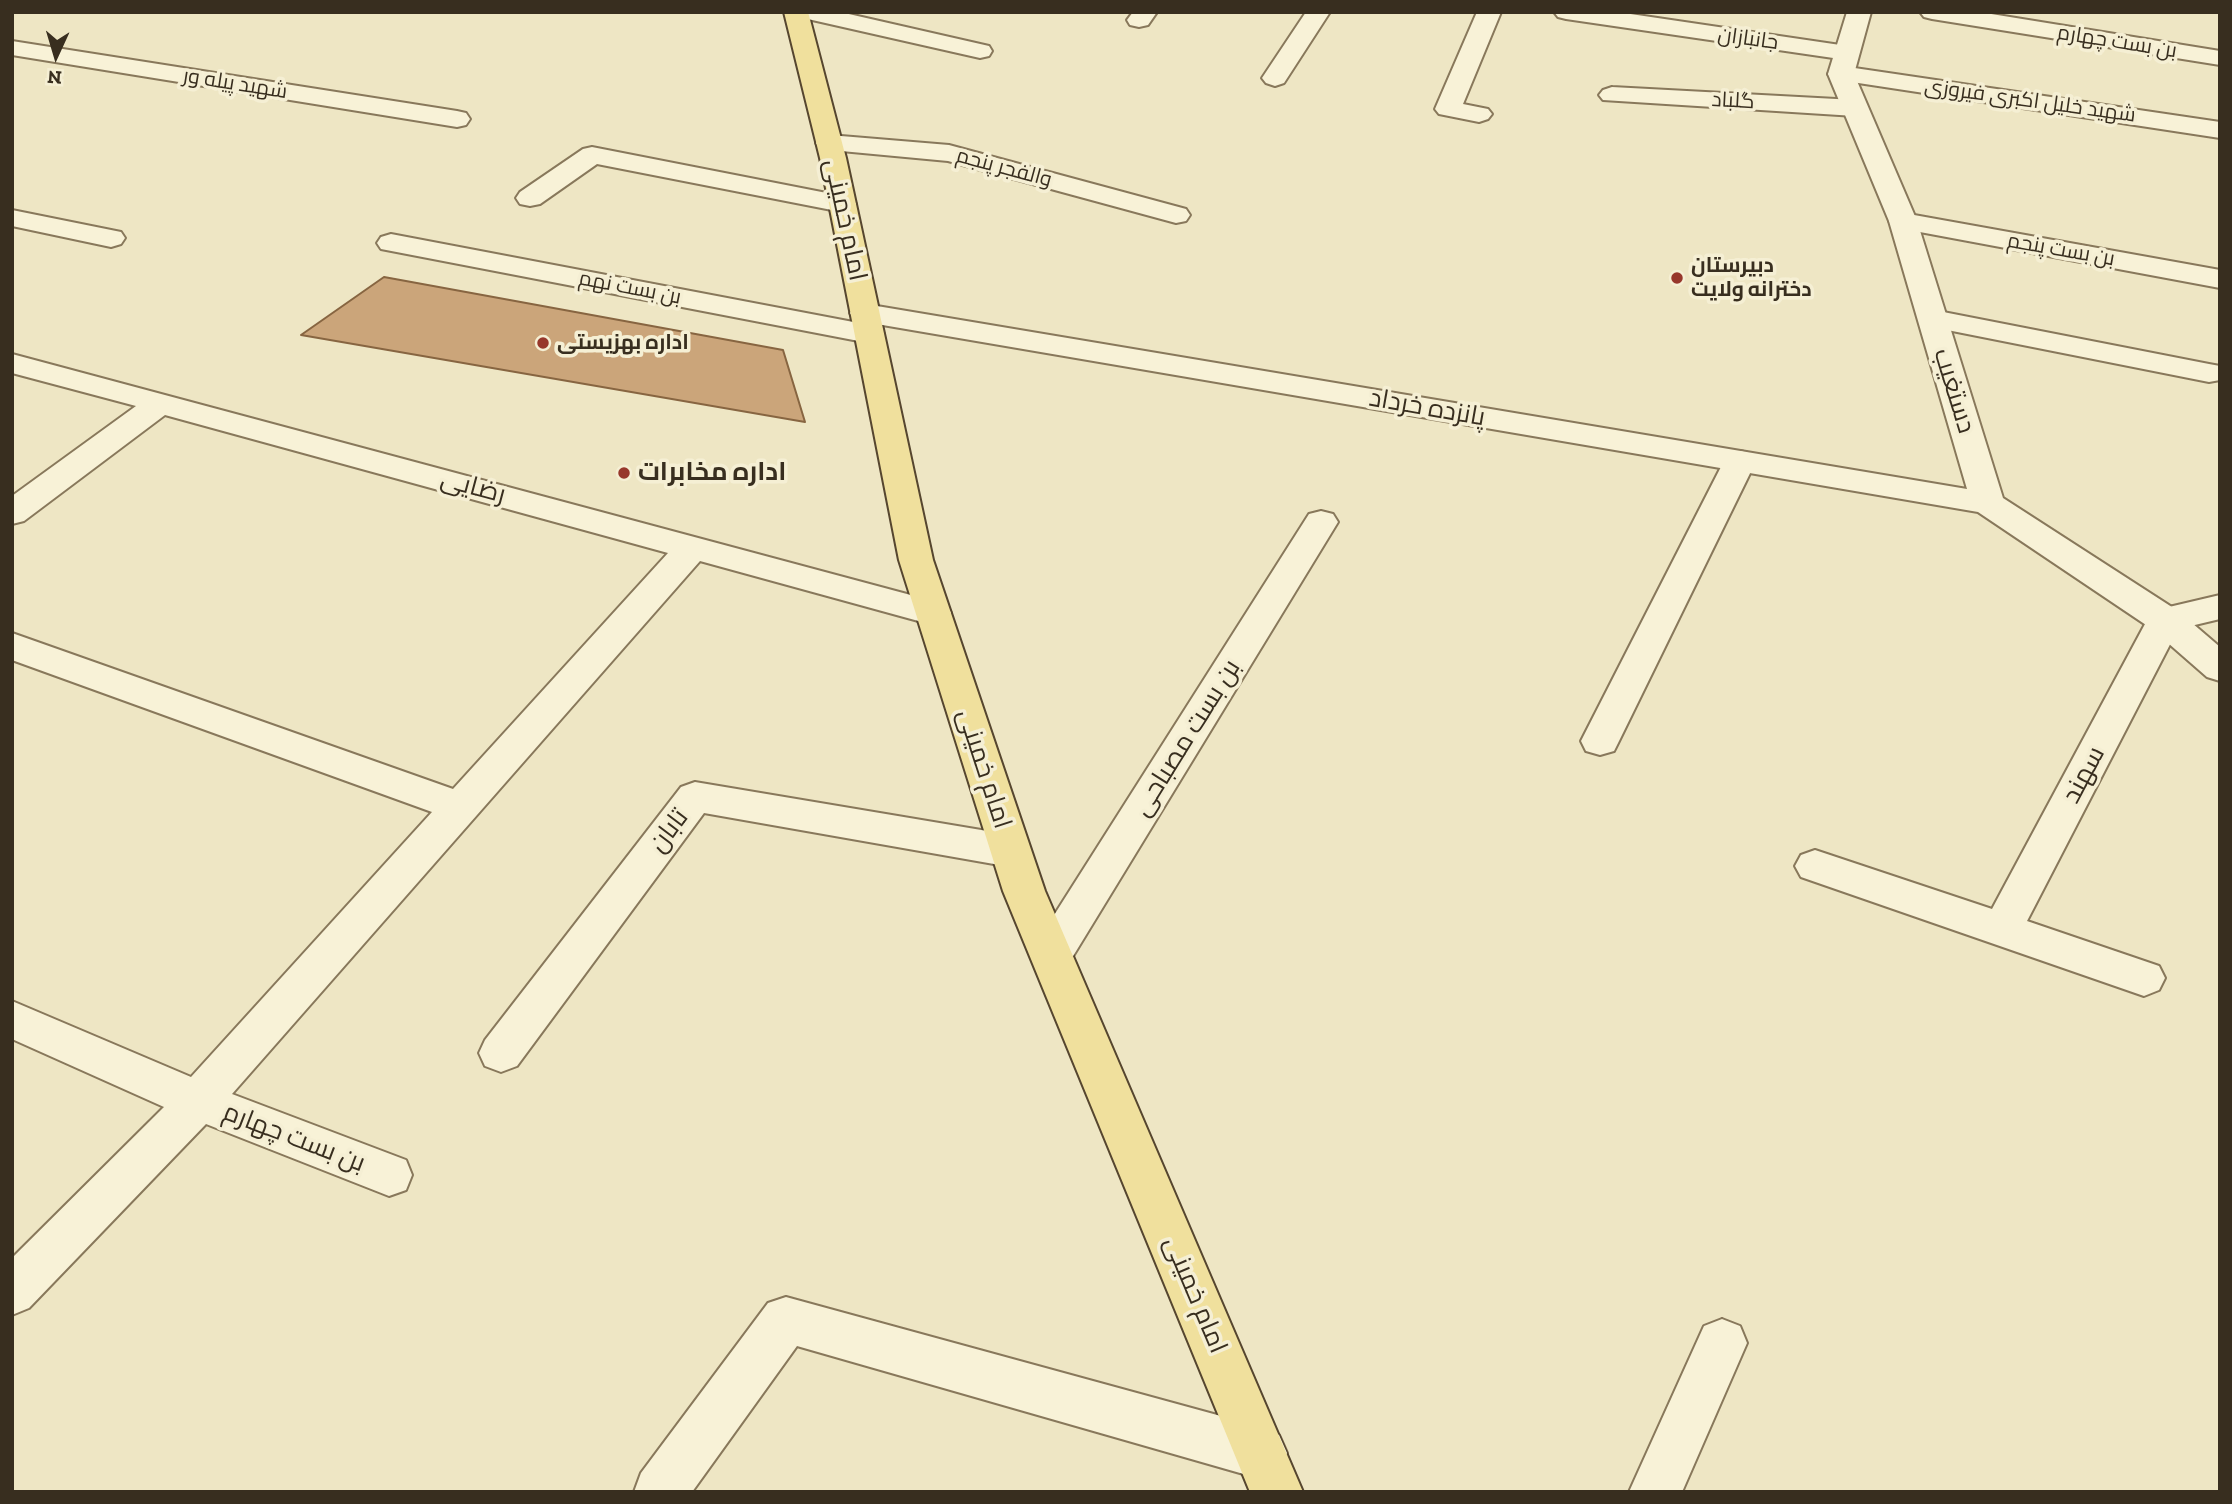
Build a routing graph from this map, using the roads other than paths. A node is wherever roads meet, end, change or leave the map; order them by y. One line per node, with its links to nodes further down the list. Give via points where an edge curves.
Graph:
1 (796, 12): 18 (main road, امام خمینی)
2 (807, 12): 9 (street)
3 (1318, 12): 12 (street)
4 (1489, 12): 15 (street, via 1448,109)
5 (1566, 12): 11 (street, جانبازان)
6 (1859, 12): 11 (street)
7 (1932, 12): 10 (street, بن بست چهارم)
8 (12, 48): 16 (street, شهید پیله ور)
9 (980, 51)
10 (2220, 58)
11 (1844, 64): 14 (street, دستغیب); 17 (street, شهید خلیل اکبری فیروزی)
12 (1275, 78)
13 (1612, 95): 14 (street, گلباد)
14 (1855, 108): 23 (street, دستغیب)
15 (1479, 114)
16 (457, 119)
17 (2220, 130)
18 (829, 143): 20 (main road, امام خمینی); 21 (street, والفجر پنجم, via 949,153)
19 (530, 198): 20 (street, via 592,155)
20 (842, 204): 28 (main road, امام خمینی)
21 (1176, 215)
22 (12, 218): 24 (street)
23 (1903, 221): 26 (street, بن بست پنجم); 27 (street, دستغیب)
24 (111, 238)
25 (391, 243): 28 (street, بن بست نهم)
26 (2220, 279)
27 (1933, 319): 30 (street); 33 (street, دستغیب)
28 (867, 324): 32 (street, پانزده خرداد); 38 (main road, امام خمینی, via 916,560)
29 (12, 363): 31 (street, رضایی)
30 (2209, 373)
31 (162, 402): 34 (street); 36 (street, رضایی)
32 (1740, 461): 33 (street, پانزده خرداد); 42 (street)
33 (1989, 503): 39 (street)
34 (12, 513)
35 (1321, 522): 47 (street, بن بست مصباحی)
36 (693, 547): 38 (street, رضایی); 43 (street)
37 (2220, 607): 39 (street)
38 (933, 613): 44 (main road, امام خمینی)
39 (2165, 620): 41 (street); 46 (street, سهند)
40 (12, 646): 43 (street)
41 (2220, 668)
42 (1600, 741)
43 (460, 807): 51 (street)
44 (1011, 850): 47 (main road, امام خمینی); 50 (street, تابان, via 695,797)
45 (1815, 866): 46 (street)
46 (2002, 930): 48 (street)
47 (1052, 954): 55 (main road, امام خمینی)
48 (2144, 978)
49 (12, 1019): 51 (street, بن بست چهارم)
50 (501, 1053)
51 (198, 1101): 52 (street, بن بست چهارم); 53 (street)
52 (389, 1175)
53 (12, 1292)
54 (1723, 1343): 57 (street)
55 (1269, 1472): 56 (street, via 786,1320)
56 (660, 1492)
57 (1655, 1492)

